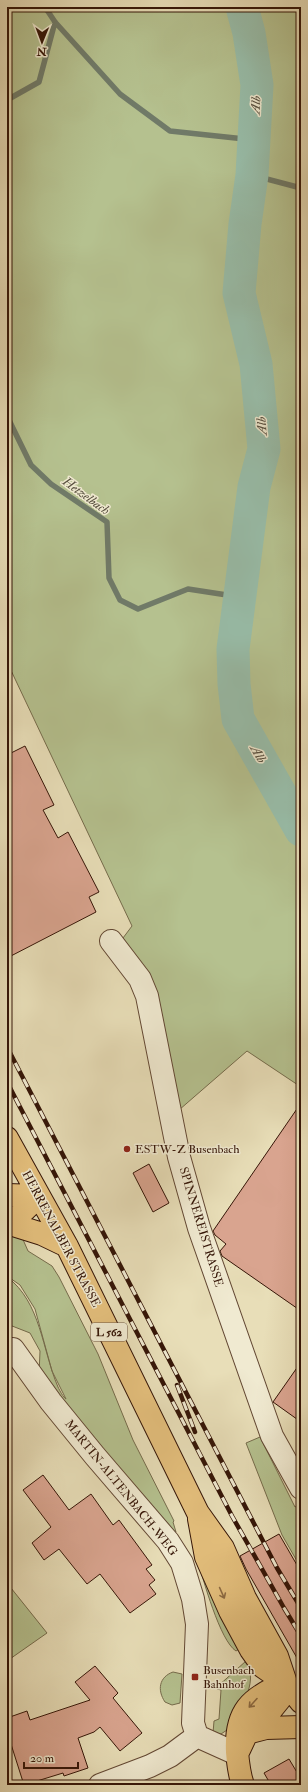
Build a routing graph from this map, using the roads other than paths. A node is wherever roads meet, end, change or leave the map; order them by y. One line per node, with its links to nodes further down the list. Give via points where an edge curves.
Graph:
1 (111, 940): 8 (street, SPINNEREISTRASSE, via 140,980 147,996 179,1157 199,1228 272,1436)
2 (7, 1138): 4 (main road, HERRENALBER STRASSE)
3 (7, 1195): 4 (main road)
4 (39, 1196): 5 (main road); 6 (main road, HERRENALBER STRASSE / L 562)
5 (9, 1223): 6 (main road)
6 (67, 1246): 9 (main road, HERRENALBER STRASSE / L 562, via 198,1513 206,1557 230,1611 262,1666)
7 (13, 1349): 13 (street, MARTIN-ALTENBACH-WEG, via 50,1402 168,1541 182,1562 196,1612 192,1723)
8 (301, 1488)
9 (286, 1683): 10 (main road, L 562); 12 (main road, via 280,1699); 14 (main road, one-way to 14, via 267,1690 253,1701 239,1721 236,1734)
10 (301, 1702)
11 (301, 1727): 12 (main road, via 266,1728)
12 (247, 1734): 14 (main road)
13 (197, 1736): 14 (street); 15 (street, via 170,1756)
14 (237, 1754): 16 (main road)
15 (100, 1785)
16 (243, 1785)

